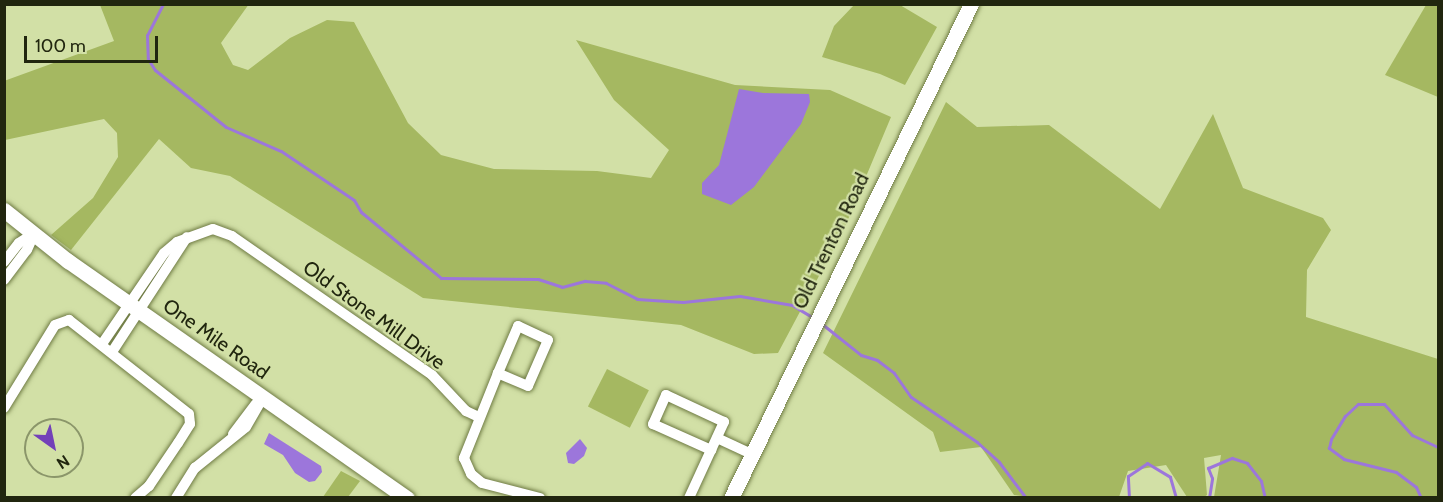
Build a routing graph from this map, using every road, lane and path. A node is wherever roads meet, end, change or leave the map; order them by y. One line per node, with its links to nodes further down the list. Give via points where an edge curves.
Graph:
1 (971, 4): 15 (main road, Old Trenton Road)
2 (4, 210): 3 (main road, One Mile Road)
3 (34, 234): 4 (street, via 19,243); 5 (street); 6 (main road, One Mile Road)
4 (4, 262)
5 (4, 280)
6 (134, 308): 7 (street); 8 (street); 10 (main road, One Mile Road); 12 (street, Old Stone Mill Drive, via 164,253 187,237 213,229 232,236 432,375 466,411)
7 (102, 344): 8 (street); 11 (street, via 69,320 59,320)
8 (112, 352): 17 (street, via 189,414 190,424 178,443 149,486)
9 (498, 373): 9 (street, via 528,386 548,340 518,326); 12 (street)
10 (263, 398): 18 (street, via 249,410 230,439 195,468); 19 (main road, One Mile Road)
11 (4, 408)
12 (479, 417): 16 (street, via 465,448 464,458 471,474 491,487)
13 (717, 438): 14 (street); 14 (street, via 724,422 666,395 653,424); 15 (street)
14 (711, 450): 20 (street)
15 (752, 454): 21 (main road, Old Trenton Road)
16 (538, 497)
17 (135, 498)
18 (176, 498)
19 (407, 498)
20 (689, 498)
21 (731, 498)

